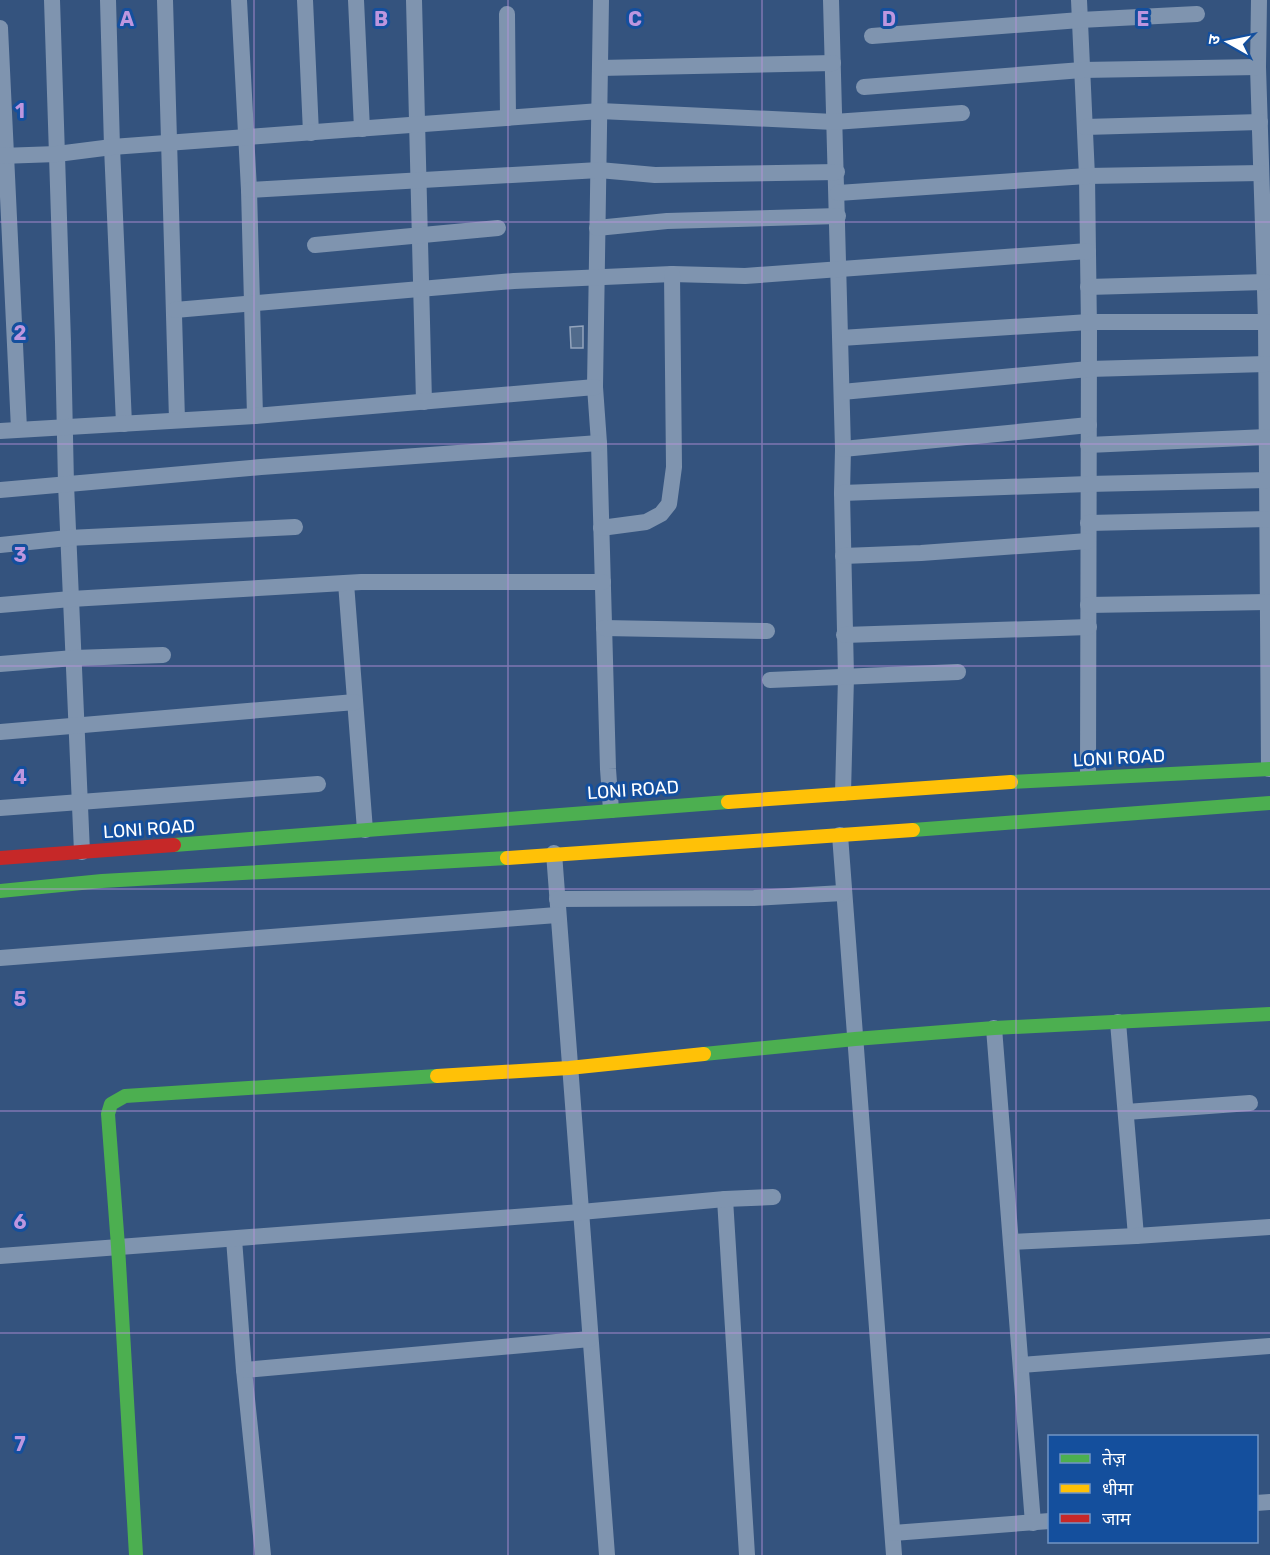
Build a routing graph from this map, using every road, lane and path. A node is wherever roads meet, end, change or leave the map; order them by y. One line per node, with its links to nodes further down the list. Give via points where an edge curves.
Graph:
1 (52, 0): 34 (street)
2 (108, 0): 33 (street)
3 (165, 0): 32 (street)
4 (239, 0): 31 (street)
5 (305, 0): 30 (street)
6 (356, 0): 29 (street)
7 (414, 0): 27 (street)
8 (601, 0): 19 (street)
9 (831, 0): 17 (street)
10 (1079, 0): 14 (street)
11 (1259, 0): 18 (street)
12 (507, 14): 24 (street)
13 (1197, 14): 14 (street)
14 (1080, 20): 16 (street); 20 (street)
15 (0, 28): 35 (street)
16 (872, 36)
17 (833, 63): 19 (street); 26 (street)
18 (1258, 67): 20 (street); 25 (street)
19 (600, 68): 22 (street)
20 (1082, 70): 21 (street); 28 (street)
21 (864, 87)
22 (600, 111): 24 (street); 26 (street); 36 (street)
23 (962, 113): 26 (street)
24 (508, 118): 27 (street)
25 (1260, 122): 28 (street); 38 (street)
26 (834, 123): 37 (street)
27 (416, 126): 29 (street); 40 (street)
28 (1085, 127): 39 (street)
29 (362, 129): 30 (street)
30 (311, 133): 31 (street)
31 (246, 137): 32 (street); 41 (street)
32 (170, 143): 33 (street); 56 (street)
33 (112, 147): 34 (street); 67 (street)
34 (57, 154): 35 (street); 69 (street)
35 (3, 155): 70 (street)
36 (599, 170): 37 (street, via 655,175); 40 (street); 45 (street)
37 (837, 172): 42 (street)
38 (1262, 173): 39 (street); 52 (street)
39 (1087, 176): 42 (street); 48 (street)
40 (418, 179): 41 (street); 46 (street)
41 (249, 190): 55 (street)
42 (838, 193): 43 (street)
43 (838, 216): 45 (street, via 667,221); 49 (street)
44 (498, 228): 46 (street)
45 (597, 228): 51 (street)
46 (419, 235): 47 (street); 54 (street)
47 (315, 245)
48 (1088, 251): 49 (street); 53 (street)
49 (839, 269): 50 (street, via 745,276); 59 (street)
50 (672, 274): 51 (street); 84 (street, via 674,467 669,504 646,522)
51 (597, 279): 54 (street); 62 (street)
52 (1265, 282): 53 (street); 58 (street)
53 (1088, 287): 57 (street)
54 (421, 288): 55 (street); 64 (street)
55 (252, 304): 56 (street); 65 (street)
56 (175, 310): 66 (street)
57 (1089, 322): 58 (street); 59 (street); 61 (street)
58 (1266, 322): 60 (street)
59 (841, 338): 63 (street)
60 (1266, 364): 61 (street); 72 (street)
61 (1089, 369): 63 (street); 68 (street)
62 (595, 387): 64 (street); 73 (street)
63 (842, 392): 75 (street)
64 (424, 402): 65 (street)
65 (255, 416): 66 (street)
66 (177, 420): 67 (street)
67 (124, 424): 69 (street)
68 (1089, 425): 74 (street); 75 (street)
69 (64, 427): 70 (street); 77 (street)
70 (19, 429): 71 (street)
71 (0, 431)
72 (1267, 437): 74 (street); 76 (street)
73 (599, 443): 77 (street); 84 (street)
74 (1088, 445): 78 (street)
75 (843, 449): 80 (street)
76 (1268, 480): 78 (street); 81 (street)
77 (66, 484): 79 (street); 85 (street)
78 (1089, 484): 80 (street); 82 (street)
79 (0, 490)
80 (842, 493): 89 (street)
81 (1269, 519): 82 (street); 86 (street)
82 (1088, 523): 87 (street)
83 (295, 527): 85 (street)
84 (602, 528): 91 (street)
85 (68, 538): 88 (street); 93 (street)
86 (1270, 540): 90 (street)
87 (1088, 541): 89 (street); 96 (street)
88 (0, 545)
89 (843, 556): 100 (street)
90 (1269, 572): 94 (street)
91 (603, 582): 92 (street); 98 (street)
92 (346, 583): 93 (street); 107 (street)
93 (71, 599): 95 (street); 102 (street)
94 (1267, 602): 96 (street); 110 (street)
95 (0, 605)
96 (1088, 605): 97 (street)
97 (1089, 627): 100 (street); 111 (street)
98 (604, 628): 99 (street); 117 (street)
99 (767, 631)
100 (844, 635): 105 (street)
101 (163, 655): 102 (street)
102 (74, 658): 103 (street); 108 (street)
103 (0, 664)
104 (958, 672): 105 (street)
105 (846, 677): 106 (street); 113 (street)
106 (770, 680)
107 (355, 702): 108 (street); 118 (street)
108 (77, 726): 109 (street); 114 (street)
109 (0, 732)
110 (1269, 769): 111 (main road, LONI ROAD)
111 (1088, 777): 113 (main road, LONI ROAD)
112 (318, 784): 114 (street)
113 (843, 793): 117 (main road, LONI ROAD)
114 (79, 803): 116 (street); 120 (street)
115 (1270, 803): 119 (main road)
116 (0, 808)
117 (611, 810): 118 (main road, LONI ROAD)
118 (365, 830): 120 (main road, LONI ROAD)
119 (840, 835): 121 (main road); 124 (street)
120 (82, 852): 122 (main road, LONI ROAD)
121 (554, 854): 123 (main road, via 102,881); 125 (street)
122 (0, 858)
123 (0, 891)
124 (843, 893): 125 (street); 130 (street)
125 (557, 907): 126 (street); 131 (street)
126 (0, 958)
127 (1270, 1014): 128 (main road)
128 (1118, 1022): 129 (main road); 133 (street)
129 (994, 1028): 130 (main road); 140 (street)
130 (855, 1039): 131 (main road); 149 (street)
131 (569, 1068): 136 (street); 141 (main road, via 116,1099 108,1113)
132 (1250, 1104): 133 (street)
133 (1126, 1112): 138 (street)
134 (772, 1197): 135 (street)
135 (725, 1199): 136 (street); 153 (street)
136 (582, 1212): 139 (street); 143 (street)
137 (1270, 1227): 138 (street)
138 (1136, 1236): 140 (street)
139 (234, 1239): 141 (street); 146 (street)
140 (1011, 1242): 145 (street)
141 (118, 1246): 142 (street); 150 (main road)
142 (0, 1256)
143 (590, 1339): 146 (street); 152 (street)
144 (1270, 1346): 145 (street)
145 (1021, 1365): 148 (street)
146 (244, 1370): 151 (street)
147 (1048, 1521): 148 (street)
148 (1032, 1522): 149 (street)
149 (893, 1533): 154 (street)
150 (136, 1555)
151 (263, 1555)
152 (607, 1555)
153 (747, 1555)
154 (894, 1555)

